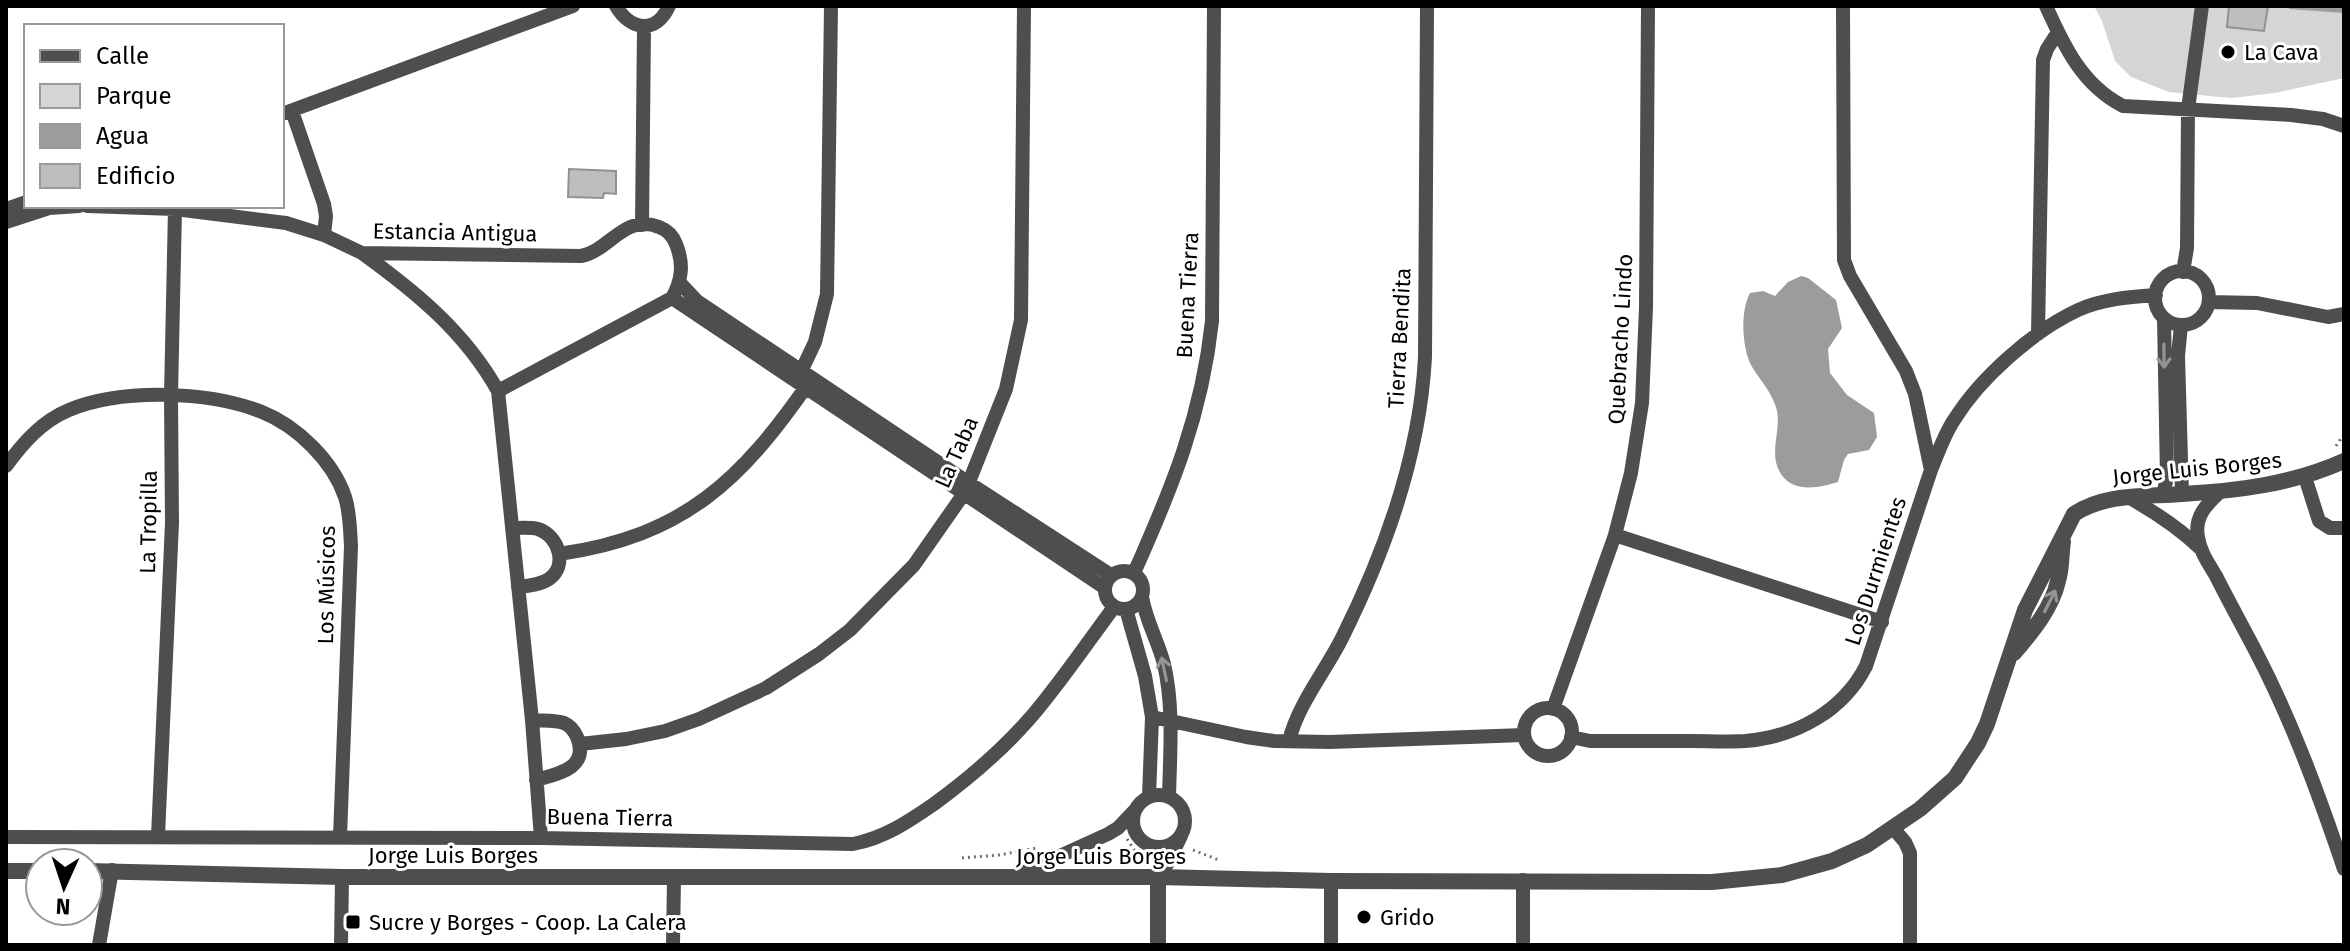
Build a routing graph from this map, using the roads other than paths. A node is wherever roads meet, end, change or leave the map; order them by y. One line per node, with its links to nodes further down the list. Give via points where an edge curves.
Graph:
1 (573, 6): 15 (street)
2 (616, 6): 12 (street, via 632,24)
3 (669, 6): 12 (street, via 658,21)
4 (831, 6): 35 (street, via 827,294)
5 (1024, 6): 43 (street, La Taba, via 1021,320 1006,389)
6 (1214, 6): 53 (street, Buena Tierra, via 1209,354 1184,454)
7 (1427, 6): 65 (street, Tierra Bendita, via 1425,357 1419,408 1406,471 1380,548)
8 (1648, 6): 50 (street, Quebracho Lindo, via 1642,403)
9 (1843, 6): 41 (street, via 1844,260 1906,371)
10 (2046, 6): 13 (street)
11 (2202, 6): 14 (street)
12 (644, 27): 21 (street)
13 (2058, 32): 14 (street, via 2089,82 2105,97 2133,108); 34 (street, via 2043,60)
14 (2188, 109): 16 (street, via 2291,115); 25 (street)
15 (287, 113): 22 (street, via 324,204)
16 (2344, 126)
17 (49, 208): 20 (street)
18 (146, 208): 19 (street, Estancia Antigua)
19 (175, 209): 22 (street, Estancia Antigua, via 286,223); 38 (street, La Tropilla)
20 (6, 222)
21 (642, 225): 24 (street, Estancia Antigua, via 625,229 592,254 581,256); 26 (street, via 659,227 674,240 682,267)
22 (324, 235): 23 (street, Estancia Antigua)
23 (362, 253): 24 (street, Estancia Antigua); 27 (street)
24 (422, 253): 27 (street, via 405,265)
25 (2183, 272): 28 (street, via 2168,276); 30 (street, via 2200,278)
26 (680, 283): 29 (street); 35 (street)
27 (405, 284): 36 (street, via 462,338)
28 (2156, 295): 32 (street); 34 (street, Los Durmientes, via 2104,301)
29 (672, 298): 35 (street); 36 (street)
30 (2209, 302): 31 (street, via 2257,303 2328,317); 33 (street, via 2202,317)
31 (2344, 314)
32 (2164, 318): 33 (street); 37 (street, one-way to 37)
33 (2181, 325): 37 (street)
34 (2038, 334): 41 (street, Los Durmientes, via 1965,402)
35 (805, 379): 43 (street); 52 (street, via 768,438 737,472 678,518 622,541)
36 (498, 391): 48 (street)
37 (2172, 395): 45 (street); 46 (street)
38 (171, 396): 40 (street, Los Músicos, via 118,397 67,411 27,438); 73 (street, La Tropilla, via 172,523); 75 (street, Los Músicos, via 211,399 265,413 306,440 345,497 351,546)
39 (2344, 461): 42 (street, Jorge Luis Borges)
40 (6, 466)
41 (1931, 470): 58 (street, Los Durmientes)
42 (2305, 477): 44 (street, Jorge Luis Borges); 49 (street, via 2319,521)
43 (967, 488): 54 (street); 66 (street, La Taba, via 914,565 819,654 766,688 699,719 665,731)
44 (2221, 491): 45 (street, Jorge Luis Borges); 51 (street, via 2200,516)
45 (2182, 494): 46 (street, Jorge Luis Borges)
46 (2163, 495): 47 (street, Jorge Luis Borges)
47 (2128, 497): 51 (street, via 2162,516); 71 (street, Jorge Luis Borges, via 2086,506 2074,514 2025,610 1987,724 1966,763 1939,794)
48 (512, 528): 52 (street, via 541,531); 55 (street)
49 (2344, 528)
50 (1615, 535): 58 (street); 59 (street, Quebracho Lindo)
51 (2201, 549): 78 (street, via 2279,701)
52 (559, 554): 55 (street, via 551,578)
53 (1134, 573): 54 (street, via 1123,571); 56 (street, via 1144,587)
54 (1108, 581): 57 (street, via 1107,598)
55 (518, 587): 61 (street)
56 (1142, 597): 57 (street, via 1136,606); 62 (street, one-way to 56, via 1164,664)
57 (1120, 608): 60 (street, via 1145,676); 76 (street, Buena Tierra, via 985,764 909,822 870,841)
58 (1882, 622): 64 (street, Los Durmientes, via 1857,684 1840,703 1799,728 1746,741)
59 (1553, 709): 63 (street, via 1532,715); 64 (street, via 1566,717)
60 (1152, 717): 62 (street); 68 (street)
61 (532, 720): 66 (street, via 565,724); 67 (street)
62 (1170, 721): 65 (street); 69 (street)
63 (1524, 735): 64 (street, via 1530,748 1543,756 1564,750); 65 (street)
64 (1571, 737)
65 (1289, 741)
66 (580, 744): 67 (street, via 572,766)
67 (536, 780): 76 (street)
68 (1149, 797): 69 (street); 70 (street)
69 (1169, 797): 72 (street, via 1185,817)
70 (1136, 808): 77 (street, via 1135,831); 84 (street, via 1108,834)
71 (1893, 828): 85 (street, Jorge Luis Borges, via 1832,861 1768,878); 93 (street, via 1910,853)
72 (1181, 834): 77 (street, via 1167,845); 83 (street)
73 (158, 836): 74 (street, Buena Tierra); 75 (street, Buena Tierra)
74 (6, 837)
75 (340, 837): 76 (street, Buena Tierra)
76 (541, 838)
77 (1152, 845): 83 (street)
78 (2344, 869)
79 (104, 870): 80 (street, Jorge Luis Borges)
80 (112, 870): 81 (street, Jorge Luis Borges); 87 (street)
81 (342, 877): 82 (street, Jorge Luis Borges); 88 (street)
82 (674, 877): 84 (street, Jorge Luis Borges); 89 (street)
83 (1158, 877): 84 (street, Jorge Luis Borges); 86 (street, Jorge Luis Borges); 90 (street)
84 (1012, 878)
85 (1523, 880): 86 (street, Jorge Luis Borges); 92 (street)
86 (1331, 881): 91 (street)
87 (99, 945)
88 (341, 945)
89 (673, 945)
90 (1158, 945)
91 (1331, 945)
92 (1523, 945)
93 (1910, 945)

